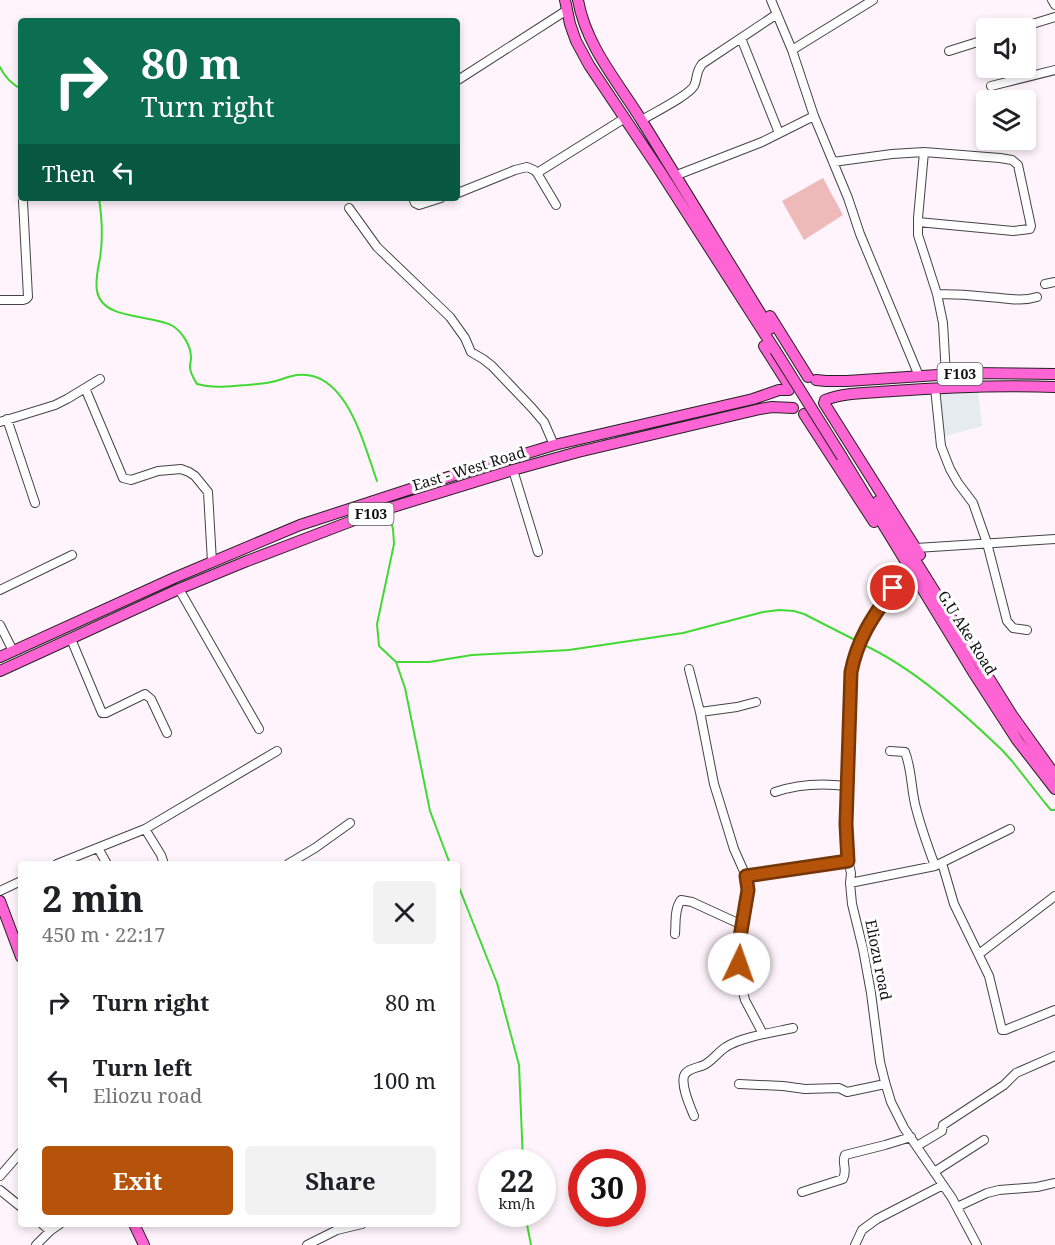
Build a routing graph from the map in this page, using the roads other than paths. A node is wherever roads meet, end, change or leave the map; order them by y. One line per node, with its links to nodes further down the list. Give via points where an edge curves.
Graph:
1 (578, 0): 19 (main road, via 591,41)
2 (771, 0): 7 (street)
3 (873, 0): 12 (street)
4 (1052, 0): 6 (street)
5 (566, 5): 15 (street); 18 (main road, via 576,41)
6 (1055, 5)
7 (777, 14): 10 (street); 12 (street)
8 (1055, 17): 9 (street)
9 (1036, 23)
10 (741, 38): 19 (street, via 702,64 693,87 683,96); 20 (street)
11 (976, 42): 13 (street)
12 (792, 50): 17 (street)
13 (948, 51)
14 (1055, 70): 16 (street)
15 (460, 79)
16 (991, 86)
17 (814, 116): 20 (street); 22 (street)
18 (625, 118): 23 (main road); 24 (street)
19 (642, 120): 23 (main road)
20 (779, 133): 25 (street)
21 (924, 152): 22 (street); 32 (street); 32 (street, via 1012,160 1018,165 1031,226 1013,231)
22 (833, 162): 41 (street)
23 (663, 166): 25 (main road); 38 (main road, via 679,210); 72 (main road)
24 (537, 173): 26 (street, via 527,167); 30 (street)
25 (677, 175): 42 (main road)
26 (460, 192)
27 (23, 201): 37 (street, via 28,297)
28 (415, 201): 29 (street, via 419,205)
29 (432, 201)
30 (556, 205)
31 (349, 208): 53 (street, via 377,247 450,317 471,352 492,366 532,408 544,422)
32 (918, 222): 35 (street, via 918,235)
33 (1055, 282): 34 (street)
34 (1045, 284)
35 (937, 294): 36 (street, via 1018,300); 40 (street)
36 (1037, 297)
37 (0, 300)
38 (776, 365): 46 (main road); 48 (main road, via 776,375)
39 (1055, 374): 40 (main road, F103)
40 (946, 375): 41 (main road, F103)
41 (919, 376): 42 (main road, F103, via 847,381)
42 (812, 378): 46 (main road, F103, via 796,380); 49 (main road, via 824,388)
43 (100, 379): 45 (street)
44 (1055, 387): 47 (main road, F103)
45 (85, 388): 52 (street, via 56,405); 61 (street, via 123,478 131,480 181,469 195,476 208,492)
46 (790, 388): 48 (main road, East - West Road / F103); 50 (main road)
47 (935, 388): 49 (main road, F103, via 867,393); 57 (street, via 941,446 950,469 973,503)
48 (766, 396): 53 (main road, East - West Road / F103)
49 (824, 402): 51 (main road, F103, via 814,413); 58 (main road)
50 (793, 408): 51 (main road, F103); 54 (main road, East - West Road / F103, via 760,409)
51 (804, 414): 62 (main road)
52 (3, 421): 55 (street)
53 (554, 446): 61 (main road, East - West Road / F103, via 310,522)
54 (513, 470): 59 (street); 63 (main road, East - West Road / F103, via 370,514)
55 (35, 503)
56 (1055, 539): 57 (street)
57 (987, 543): 58 (street); 66 (street, via 1007,621 1013,628)
58 (916, 548): 72 (main road, via 968,635)
59 (538, 552)
60 (72, 555): 64 (street)
61 (212, 562): 68 (main road, East - West Road / F103)
62 (906, 572): 72 (main road, via 939,624); 80 (street, Eliozu road, via 865,630 855,656 850,688)
63 (179, 589): 67 (main road, East - West Road / F103); 75 (street)
64 (0, 590)
65 (0, 625): 68 (street)
66 (1028, 630)
67 (71, 639): 71 (main road, East - West Road / F103); 76 (street, via 102,713 145,694)
68 (14, 651): 69 (main road, East - West Road / F103)
69 (0, 657)
70 (689, 669): 74 (street)
71 (0, 670)
72 (978, 670): 79 (main road); 81 (main road, G.U Ake Road, via 1017,740)
73 (756, 702): 74 (street)
74 (700, 712): 93 (street, via 714,784)
75 (259, 729)
76 (167, 733)
77 (277, 751): 84 (street)
78 (890, 751): 92 (street, via 904,752 908,760 926,843)
79 (1055, 775)
80 (847, 786): 82 (street, via 801,785); 91 (street, Eliozu road)
81 (1055, 789)
82 (775, 792)
83 (350, 823): 90 (street)
84 (145, 829): 86 (street); 89 (street)
85 (1010, 829): 92 (street)
86 (98, 848): 87 (street); 88 (street)
87 (65, 861)
88 (105, 861)
89 (163, 861)
90 (293, 861)
91 (848, 861): 93 (street); 95 (street, Eliozu road)
92 (939, 865): 95 (street); 102 (street)
93 (746, 876): 99 (street, via 748,890)
94 (18, 882): 96 (street)
95 (850, 883): 108 (street, Eliozu road)
96 (0, 891)
97 (1055, 896): 102 (street)
98 (0, 902): 101 (main road)
99 (742, 926): 100 (street, via 681,900); 105 (street, via 738,949 740,979 745,1000)
100 (675, 934)
101 (18, 949)
102 (979, 954): 103 (street, via 989,976 1002,1030)
103 (1055, 1010)
104 (793, 1028): 105 (street)
105 (763, 1034): 109 (street, via 725,1047 706,1064 687,1071 684,1086)
106 (1055, 1056): 112 (street, via 1016,1073)
107 (739, 1084): 108 (street, via 839,1088 847,1092)
108 (885, 1084): 110 (street, Eliozu road)
109 (694, 1116)
110 (911, 1137): 112 (street, Eliozu road); 119 (street, via 845,1155 843,1179)
111 (984, 1140): 114 (street)
112 (917, 1146): 114 (street, Eliozu road)
113 (18, 1155): 115 (street)
114 (934, 1172): 117 (street, Eliozu road)
115 (0, 1176)
116 (1055, 1183): 121 (street, via 993,1192)
117 (944, 1185): 121 (street, Eliozu road); 130 (street, via 877,1219 862,1230)
118 (0, 1190): 120 (street)
119 (802, 1192)
120 (18, 1205)
121 (957, 1207): 131 (street, Eliozu road)
122 (45, 1227): 126 (street)
123 (56, 1227): 126 (street)
124 (135, 1227): 128 (main road)
125 (350, 1227): 129 (street)
126 (50, 1231): 127 (street)
127 (36, 1245)
128 (144, 1245)
129 (307, 1245)
130 (855, 1245)
131 (977, 1245)

